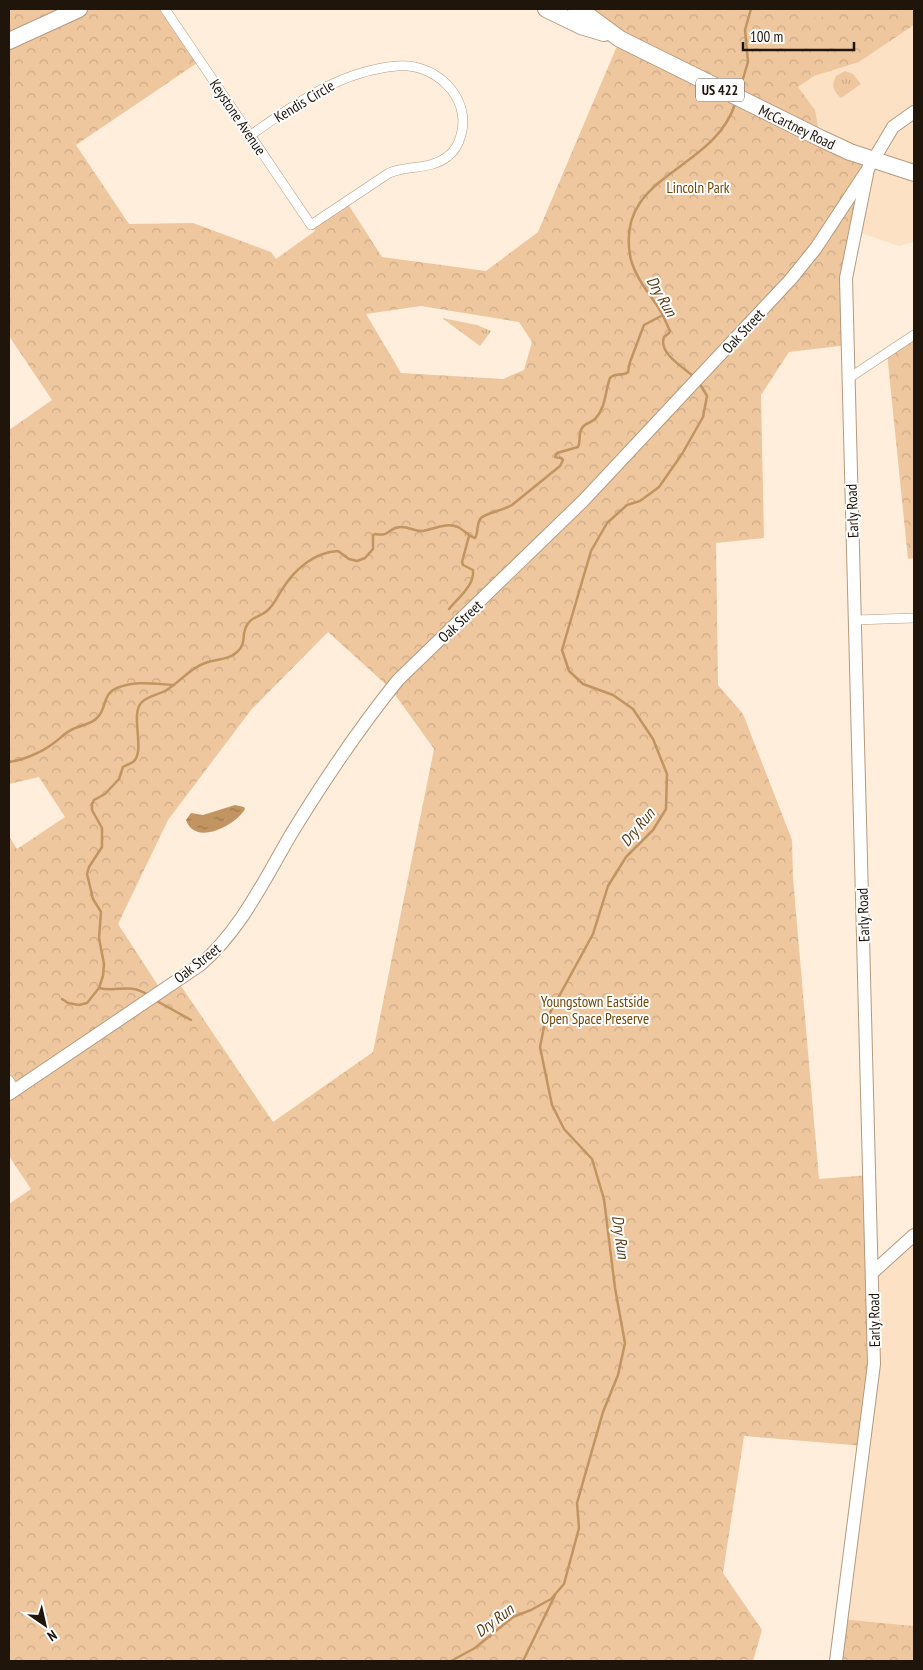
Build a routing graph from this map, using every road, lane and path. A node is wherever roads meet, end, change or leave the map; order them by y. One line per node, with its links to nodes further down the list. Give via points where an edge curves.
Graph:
1 (78, 9): 5 (highway)
2 (165, 9): 9 (street, Keystone Avenue)
3 (546, 9): 6 (highway, McCartney Road / US 422, via 581,26)
4 (576, 9): 6 (highway, McCartney Road / US 422)
5 (56, 13): 7 (highway)
6 (619, 38): 10 (highway, McCartney Road / US 422, via 850,152)
7 (9, 41)
8 (914, 112): 10 (street, Oak Street, via 893,127)
9 (250, 135): 12 (street, Keystone Avenue); 12 (street, Kendis Circle, via 324,87 377,69 419,68 437,76 452,90 461,108 463,128 458,144 448,156 427,166 389,173)
10 (870, 165): 11 (highway, US 422); 14 (street, Early Road, via 846,278); 17 (street, Oak Street, via 816,248 758,316 584,500 398,680 310,804 252,902 212,955)
11 (914, 173)
12 (311, 225)
13 (914, 335): 14 (street)
14 (849, 378): 16 (street, Early Road)
15 (914, 618): 16 (street)
16 (855, 620): 19 (street, Early Road)
17 (11, 1088)
18 (914, 1235): 19 (street)
19 (872, 1273): 20 (street, Early Road, via 874,1376)
20 (836, 1661)

